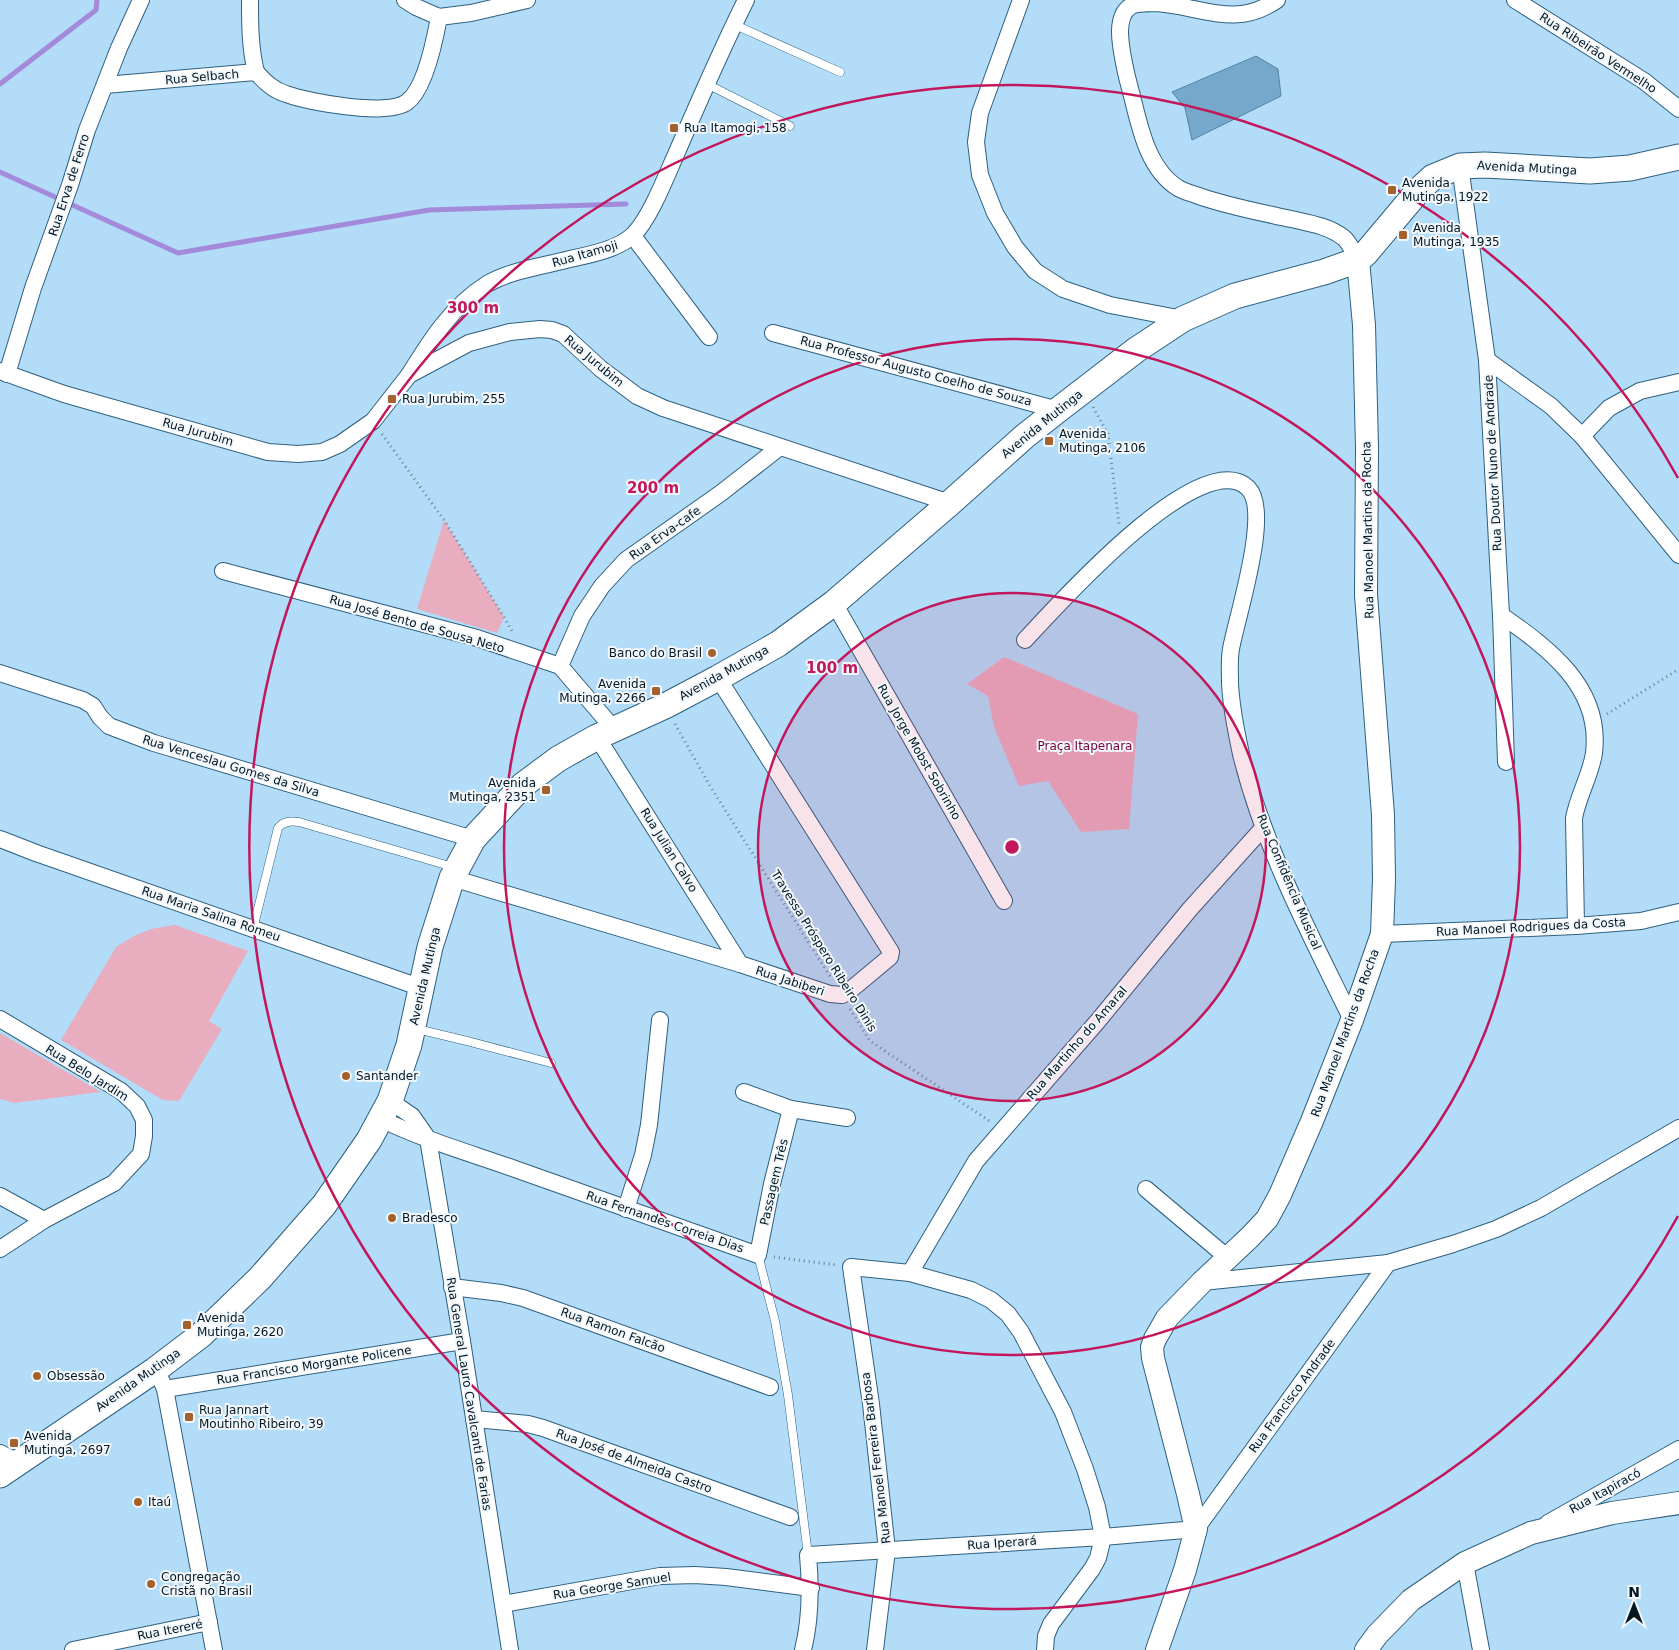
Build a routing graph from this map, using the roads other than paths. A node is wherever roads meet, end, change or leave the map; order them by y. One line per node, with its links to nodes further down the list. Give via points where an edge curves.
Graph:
1 (141, 0): 14 (street, Rua Erva de Ferro)
2 (250, 0): 11 (street, via 250,37)
3 (406, 0): 9 (street)
4 (527, 0): 9 (street)
5 (746, 0): 10 (street, Rua Itamoji)
6 (1021, 0): 21 (street, via 980,113 976,142 980,175 995,214 1015,247 1035,271 1063,290 1110,305)
7 (1277, 0): 20 (street, via 1250,14 1229,16 1158,3 1132,6 1125,12 1120,30 1124,64 1142,136 1156,165 1179,189 1213,201 1321,226 1344,239)
8 (1515, 0): 15 (street, Rua Ribeirão Vermelho, via 1644,81)
9 (439, 17): 11 (street, Rua Selbach, via 420,84 412,97 399,106 349,107 320,103 279,91 267,85)
10 (734, 24): 12 (lane); 13 (street, Rua Itamoji)
11 (256, 72): 14 (street, Rua Selbach)
12 (840, 72)
13 (707, 84): 16 (lane); 19 (street, Rua Itamoji, via 650,210)
14 (105, 85): 25 (street, Rua Erva de Ferro)
15 (1679, 109)
16 (790, 126)
17 (1679, 157): 18 (main road, Avenida Mutinga, via 1630,168 1590,171)
18 (1460, 166): 20 (main road, Avenida Mutinga, via 1433,177); 24 (street, Rua Doutor Nuno de Andrade)
19 (633, 236): 23 (street); 26 (street, Rua Itamoji, via 597,253 519,271 488,284 455,310 432,338)
20 (1358, 260): 21 (main road, Avenida Mutinga, via 1235,296); 50 (main road, Rua Manoel Martins da Rocha, via 1364,326 1367,448 1366,595 1383,815)
21 (1183, 319): 28 (main road, Avenida Mutinga, via 1136,350)
22 (773, 333): 28 (street, Rua Professor Augusto Coelho de Souza)
23 (709, 337)
24 (1487, 360): 29 (street, via 1551,406); 35 (street, Rua Doutor Nuno de Andrade)
25 (3, 373): 26 (street, Rua Jurubim, via 64,394 268,452 298,454 322,452 340,444 373,421)
26 (409, 375): 30 (street, Rua Jurubim, via 469,343 510,332 552,330 563,334 637,396 663,408)
27 (1679, 382): 29 (street, via 1640,391 1609,408)
28 (1058, 410): 31 (main road, Avenida Mutinga)
29 (1582, 436): 32 (street)
30 (780, 447): 31 (street, Rua Jurubim); 37 (street, Rua Erva-cafe, via 626,560 602,586 582,616)
31 (950, 503): 34 (main road, Avenida Mutinga)
32 (1679, 555)
33 (223, 571): 37 (street, Rua José Bento de Sousa Neto, via 477,638)
34 (834, 603): 39 (main road, Avenida Mutinga, via 778,644); 46 (street, Rua Jorge Mobst Sobrinho)
35 (1501, 615): 41 (street, Rua Doutor Nuno de Andrade); 48 (street, via 1561,662 1576,682 1594,722 1594,754 1574,818)
36 (1025, 640): 42 (street, Rua Confidência Musical, via 1122,542 1178,499 1221,481 1235,481 1248,487 1255,506 1253,554 1230,651 1230,684 1234,724)
37 (560, 666): 40 (street, Rua José Bento de Sousa Neto)
38 (0, 673): 44 (street, Rua Venceslau Gomes da Silva, via 83,700 93,706 109,726 154,743)
39 (718, 678): 40 (main road, Avenida Mutinga); 51 (street, Rua Jabiberi, via 891,952 890,957 842,995 830,994)
40 (605, 733): 44 (main road, Avenida Mutinga, via 558,759 522,785); 51 (street, Rua Julian Calvo)
41 (1506, 762)
42 (1263, 828): 55 (street, Rua Confidência Musical); 72 (street, Rua Martinho do Amaral, via 976,1161)
43 (0, 839): 49 (street, Rua Maria Salina Romeu)
44 (473, 839): 45 (main road, Avenida Mutinga)
45 (454, 873): 49 (lane, via 299,822 283,823 278,828); 51 (street, Rua Jabiberi); 52 (main road, Avenida Mutinga, via 430,947)
46 (1004, 901)
47 (1679, 912): 48 (street, Rua Manoel Rodrigues da Costa, via 1641,921)
48 (1576, 926): 50 (street, Rua Manoel Rodrigues da Costa)
49 (253, 929): 52 (street, Rua Maria Salina Romeu)
50 (1382, 934): 55 (main road, Rua Manoel Martins da Rocha)
51 (740, 964)
52 (422, 988): 56 (main road, Avenida Mutinga)
53 (0, 1019): 67 (street, Rua Belo Jardim, via 120,1091 137,1106 144,1120 141,1154 129,1168 114,1183)
54 (660, 1020): 66 (street, via 649,1125)
55 (1352, 1020): 70 (main road, Rua Manoel Martins da Rocha, via 1280,1195 1266,1218)
56 (413, 1028): 57 (lane); 60 (main road, Avenida Mutinga)
57 (550, 1064)
58 (744, 1092): 59 (street)
59 (791, 1109): 61 (street); 69 (street, Passagem Três)
60 (385, 1110): 63 (street, via 412,1116); 76 (main road, Avenida Mutinga, via 369,1140 324,1205 260,1278)
61 (847, 1118)
62 (1679, 1128): 71 (street, via 1541,1208 1496,1229)
63 (428, 1139): 66 (street, Rua Fernandes Correia Dias); 74 (street, Rua General Lauro Cavalcanti de Farias)
64 (1146, 1189): 70 (street)
65 (0, 1196): 67 (street)
66 (626, 1209): 69 (street, Rua Fernandes Correia Dias)
67 (44, 1220): 68 (street, Rua Belo Jardim)
68 (0, 1249)
69 (758, 1255): 87 (lane, via 775,1321 788,1395)
70 (1228, 1258): 73 (main road, Rua Manoel Martins da Rocha)
71 (1388, 1263): 73 (street); 83 (street, Rua Francisco Andrade)
72 (910, 1273): 85 (street, via 972,1290 1008,1314 1063,1412 1085,1469); 86 (street, Rua Manoel Ferreira Barbosa, via 851,1267)
73 (1202, 1282): 83 (main road, Rua Manoel Martins da Rocha, via 1167,1318 1152,1347)
74 (452, 1287): 75 (street, Rua General Lauro Cavalcanti de Farias); 77 (street, Rua Ramon Falcão, via 522,1298)
75 (462, 1342): 76 (street, Rua Francisco Morgante Policene); 78 (street, Rua General Lauro Cavalcanti de Farias)
76 (160, 1379): 80 (main road, Avenida Mutinga, via 89,1414); 91 (street)
77 (770, 1387)
78 (474, 1419): 82 (street, Rua José de Almeida Castro, via 543,1428); 90 (street, Rua General Lauro Cavalcanti de Farias)
79 (1679, 1449): 84 (street, Rua Itapiracó)
80 (6, 1464)
81 (1679, 1504): 84 (main road, via 1612,1513)
82 (790, 1517)
83 (1196, 1529): 85 (street, Rua Iperará); 98 (main road, Rua Manoel Martins da Rocha)
84 (1531, 1532): 88 (main road)
85 (1103, 1537): 86 (street, Rua Iperará); 97 (street, via 1092,1569 1051,1624)
86 (887, 1550): 87 (street, Rua Iperará); 96 (street, Rua Manoel Ferreira Barbosa)
87 (808, 1555): 89 (street)
88 (1465, 1563): 99 (main road, via 1411,1600); 100 (street)
89 (811, 1588): 90 (street, Rua George Samuel, via 726,1577 660,1576); 95 (street, via 810,1620)
90 (502, 1604): 94 (street, Rua General Lauro Cavalcanti de Farias)
91 (209, 1622): 92 (street, Rua Itereré); 93 (street)
92 (73, 1650)
93 (214, 1650)
94 (510, 1650)
95 (803, 1650)
96 (875, 1650)
97 (1045, 1650)
98 (1157, 1650)
99 (1366, 1650)
100 (1481, 1650)

